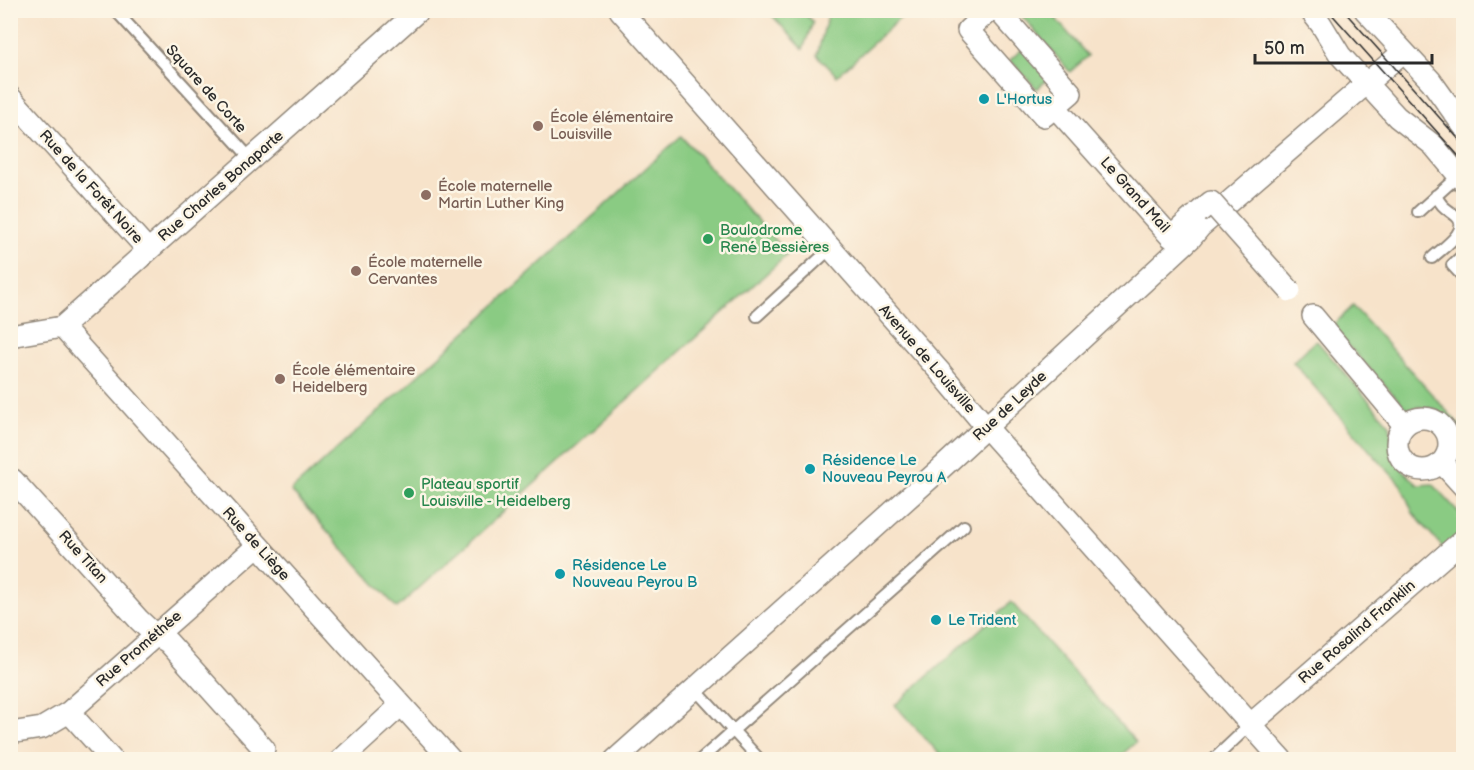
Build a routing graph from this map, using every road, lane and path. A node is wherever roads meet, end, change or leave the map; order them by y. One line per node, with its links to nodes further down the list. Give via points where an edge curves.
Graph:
1 (115, 10): 12 (lane, Square de Corte)
2 (419, 10): 12 (street, Rue Charles Bonaparte)
3 (620, 10): 16 (street, Avenue de Louisville)
4 (1310, 10): 8 (street, via 1340,55)
5 (1365, 10): 7 (street)
6 (995, 13): 10 (street, via 1071,93); 10 (street, via 968,30 1044,116)
7 (1403, 52): 8 (street, Rue de Leyde); 11 (street, via 1439,91)
8 (1366, 84): 13 (street, via 1397,117 1433,145); 27 (street, Rue de Leyde, via 1200,227)
9 (10, 97): 17 (street, Rue de la Forêt Noire)
10 (1055, 106): 21 (street, Le Grand Mail, bridge, via 1171,237 1211,202)
11 (1464, 127)
12 (252, 160): 17 (street, Rue Charles Bonaparte)
13 (1461, 179): 14 (lane)
14 (1436, 195): 15 (lane); 19 (lane, via 1460,224 1458,235)
15 (1418, 212)
16 (830, 249): 22 (lane); 27 (street, Avenue de Louisville)
17 (148, 250): 24 (street, Rue Charles Bonaparte)
18 (1464, 255): 20 (lane, via 1452,265)
19 (1432, 258)
20 (1464, 278)
21 (1290, 291)
22 (758, 316)
23 (1312, 316): 26 (street)
24 (62, 327): 25 (street); 33 (street, Rue de Liège)
25 (10, 336)
26 (1404, 425): 28 (street, via 1397,442 1408,466 1426,470); 28 (street, via 1419,417 1442,425 1450,440)
27 (987, 428): 35 (street, Rue de Leyde); 38 (street, Avenue de Louisville)
28 (1442, 463): 30 (street)
29 (10, 479): 34 (street, Rue Titan)
30 (1464, 487)
31 (964, 526): 39 (lane)
32 (1464, 539): 38 (street, Rue Rosalind Franklin)
33 (257, 546): 34 (street, Rue Prométhée); 36 (street, Rue de Liège)
34 (156, 635): 37 (street, Rue Prométhée); 41 (street, Rue Titan, via 168,642)
35 (694, 688): 39 (lane); 45 (street, Rue de Leyde)
36 (401, 705): 43 (street); 44 (street, Rue de Liège)
37 (69, 712): 40 (street, Rue Prométhée, via 42,728); 42 (street)
38 (1251, 724): 48 (lane); 49 (street, Avenue de Louisville)
39 (733, 730): 46 (lane); 47 (lane)
40 (10, 733)
41 (264, 749)
42 (112, 759)
43 (341, 759)
44 (451, 759)
45 (615, 759)
46 (700, 759)
47 (760, 759)
48 (1213, 759)
49 (1282, 759)

